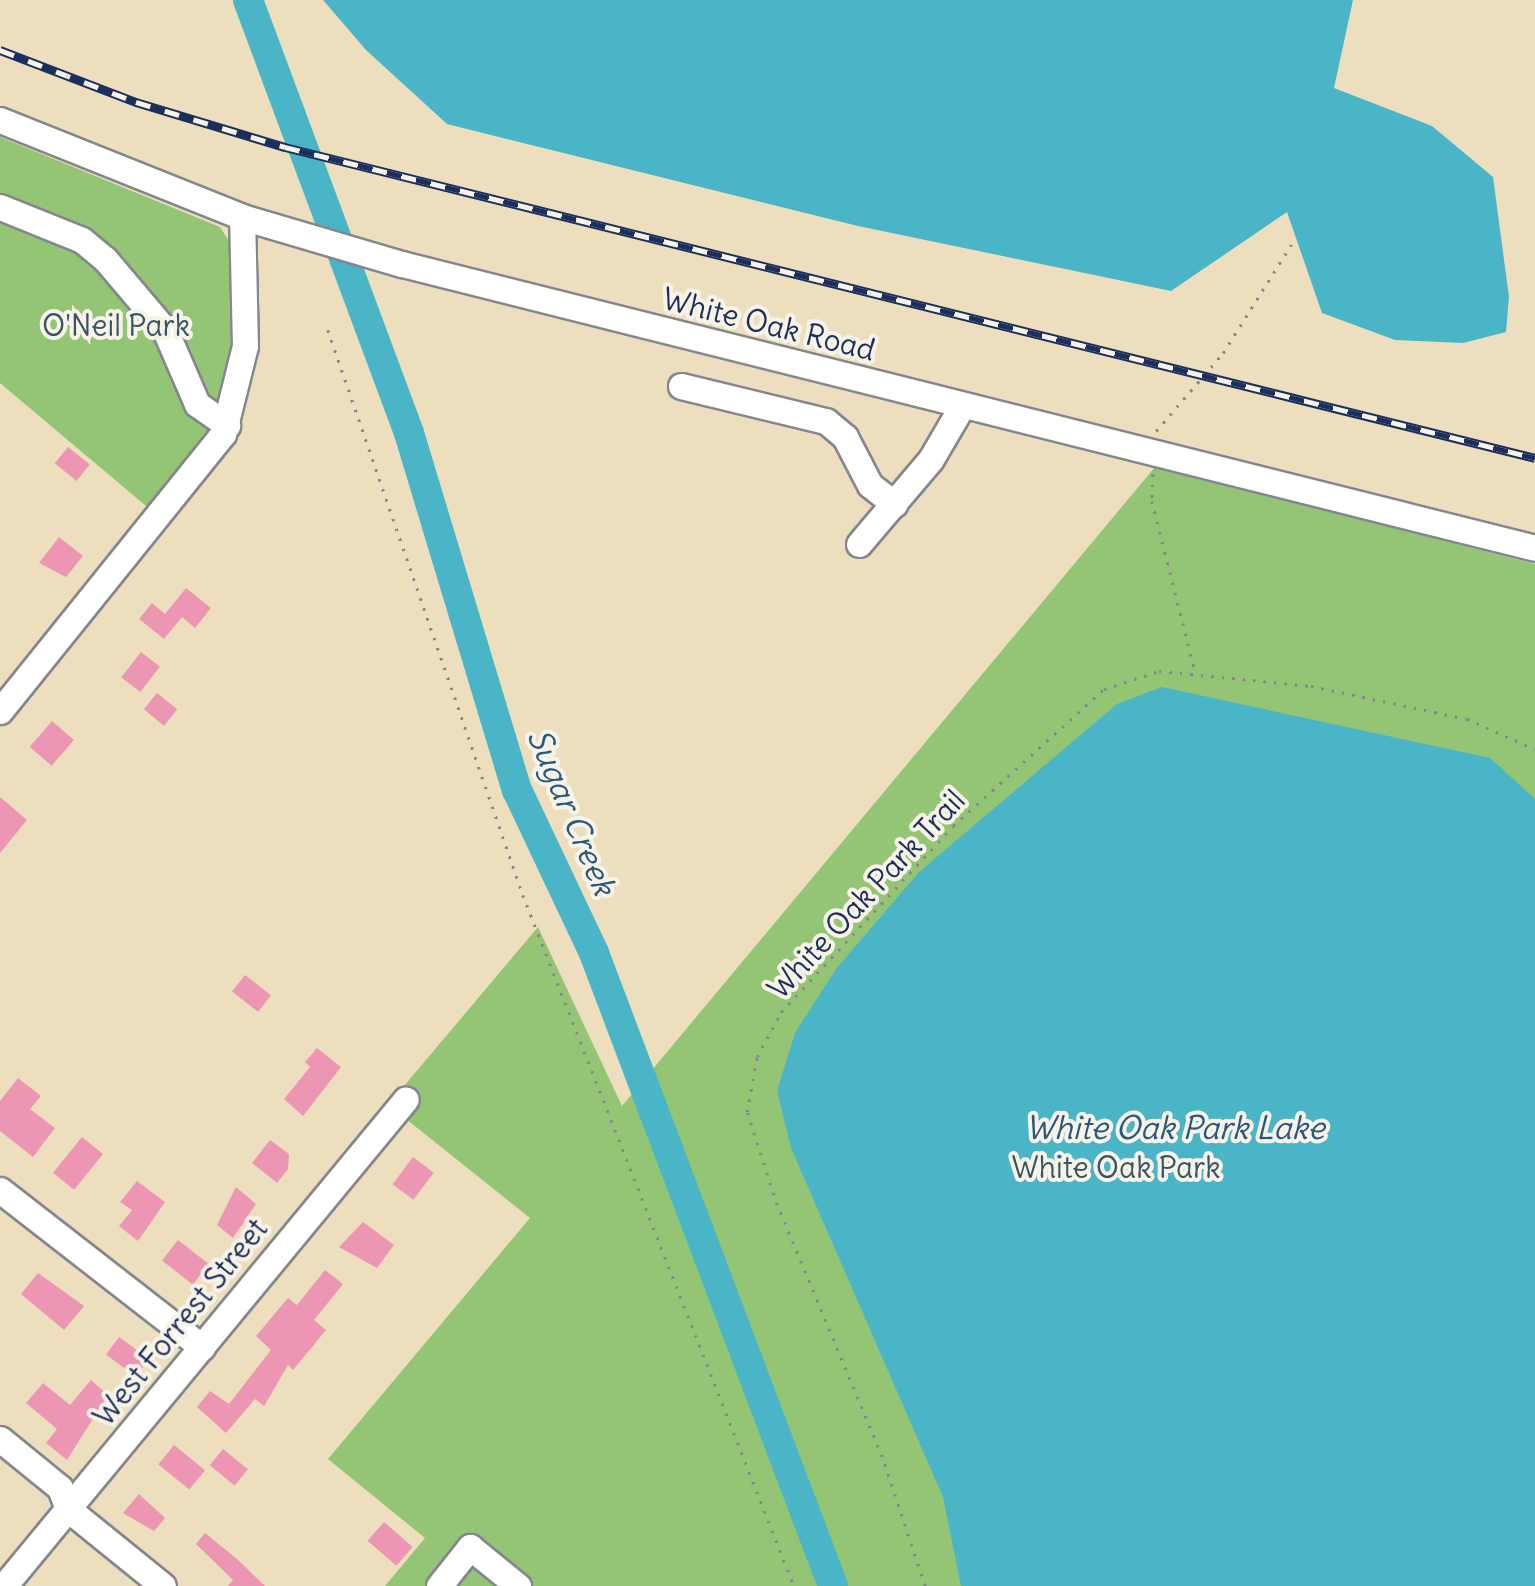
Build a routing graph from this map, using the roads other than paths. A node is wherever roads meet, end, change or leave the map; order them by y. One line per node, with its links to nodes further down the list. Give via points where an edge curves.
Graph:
1 (0, 120): 3 (street, White Oak Road)
2 (0, 207): 6 (street, via 82,240 105,259 165,330 197,404)
3 (242, 217): 5 (street, White Oak Road); 6 (street, via 245,346)
4 (681, 386): 7 (street, via 826,421 844,437 870,485)
5 (962, 406): 7 (street); 9 (street, White Oak Road)
6 (227, 425): 10 (street)
7 (894, 504): 8 (street)
8 (860, 544)
9 (1535, 548)
10 (0, 711)
11 (406, 1099): 13 (street, West Forrest Street)
12 (0, 1190): 13 (street)
13 (202, 1347): 15 (street, West Forrest Street)
14 (0, 1439): 15 (street, via 60,1488)
15 (68, 1509): 16 (street, West Forrest Street); 17 (street)
16 (4, 1586)
17 (163, 1586)
18 (439, 1586): 19 (street, via 470,1548)
19 (518, 1586)

